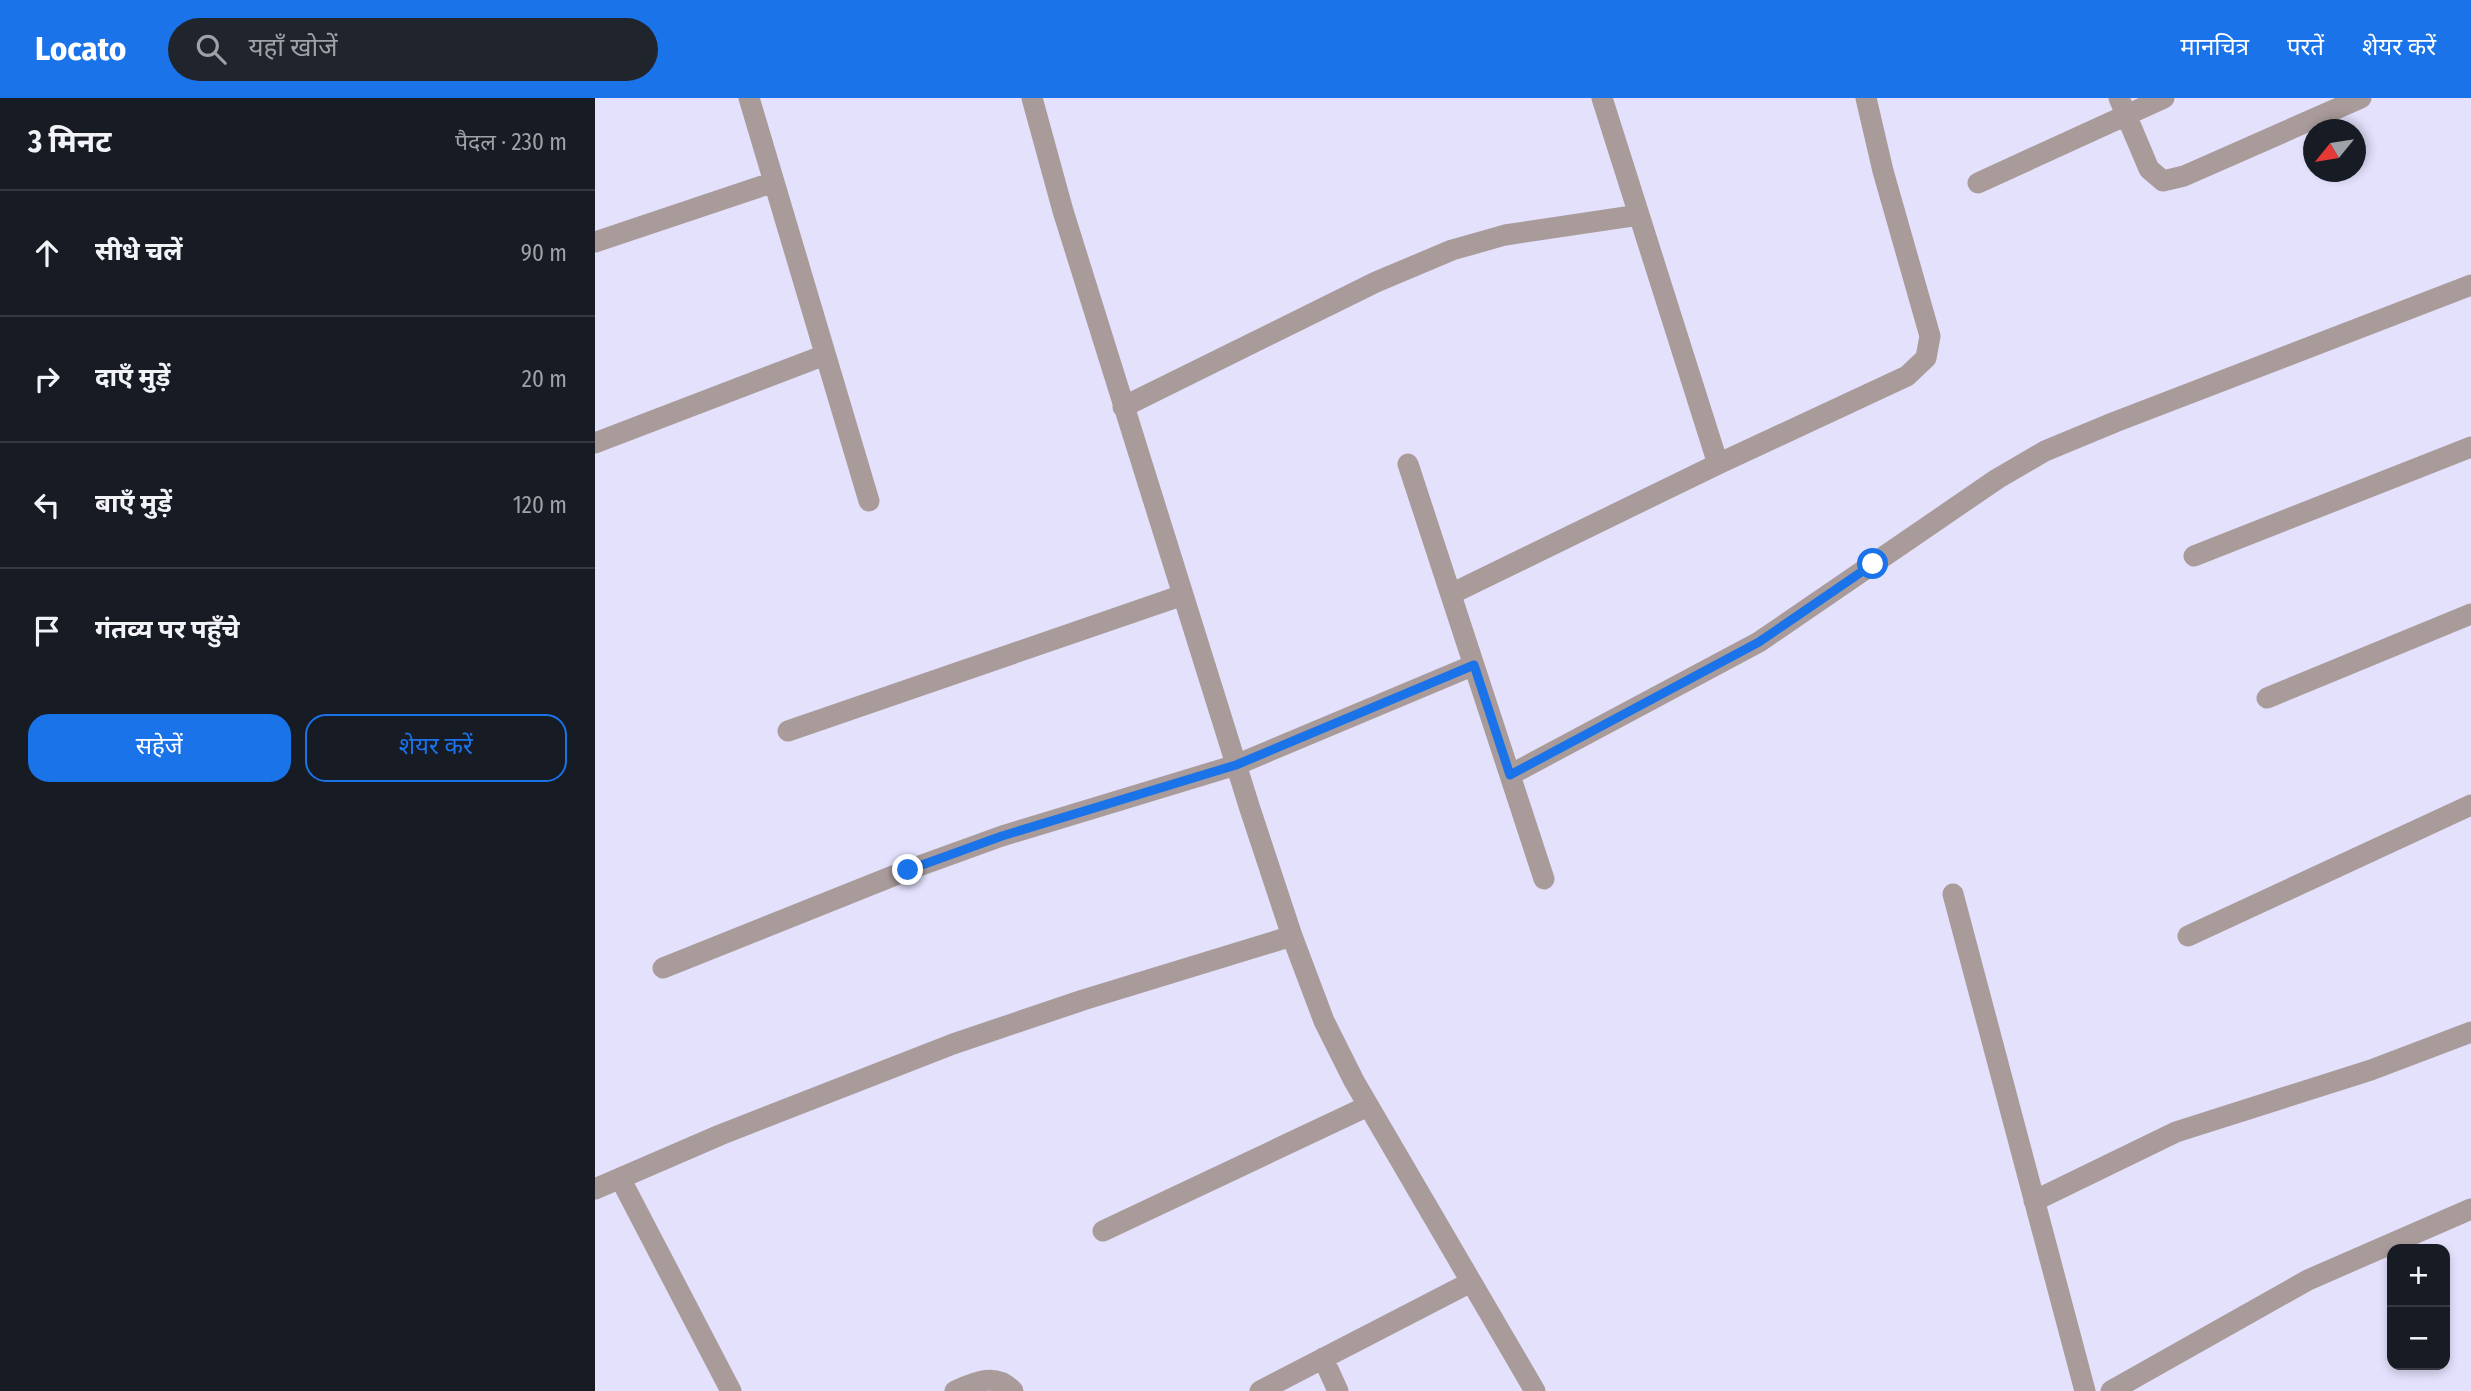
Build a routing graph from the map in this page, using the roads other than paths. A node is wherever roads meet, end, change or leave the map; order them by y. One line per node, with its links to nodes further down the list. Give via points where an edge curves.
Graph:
1 (749, 98): 8 (street)
2 (1032, 98): 14 (street)
3 (1602, 98): 10 (street)
4 (1866, 98): 18 (street, via 1930,336 1926,358 1907,376)
5 (2164, 98): 7 (street)
6 (2361, 98): 7 (street, via 2184,176 2163,181 2149,169)
7 (2122, 107): 9 (street)
8 (774, 182): 11 (street); 13 (street)
9 (1978, 183)
10 (1639, 215): 14 (street, via 1504,235 1452,250 1376,282); 18 (street)
11 (595, 242)
12 (2471, 285): 28 (street, via 2045,452 1997,479 1759,642)
13 (825, 355): 15 (street); 19 (street)
14 (1123, 407): 22 (street)
15 (595, 443)
16 (2471, 447): 20 (street)
17 (1408, 464): 21 (street)
18 (1718, 464): 21 (street)
19 (869, 500)
20 (2194, 555)
21 (1451, 594): 24 (street)
22 (1183, 595): 26 (street); 27 (street)
23 (2471, 614): 25 (street)
24 (1474, 665): 27 (street); 28 (street)
25 (2267, 698)
26 (788, 731)
27 (1236, 765): 32 (street); 34 (street, via 991,840)
28 (1510, 775): 30 (street)
29 (2471, 805): 33 (street)
30 (1544, 879)
31 (1953, 894): 39 (street)
32 (1292, 936): 36 (street, via 1324,1021); 37 (street, via 953,1044)
33 (2187, 936)
34 (663, 968)
35 (2471, 1032): 39 (street, via 2371,1070 2175,1132)
36 (1368, 1106): 41 (street); 42 (street)
37 (620, 1178): 38 (street); 44 (street)
38 (595, 1189)
39 (2034, 1201): 50 (street)
40 (2471, 1209): 51 (street, via 2308,1280)
41 (1103, 1231)
42 (1471, 1282): 43 (street); 49 (street)
43 (1323, 1359): 47 (street); 48 (street)
44 (731, 1391)
45 (955, 1391): 46 (street, via 989,1380 1005,1382)
46 (1013, 1391)
47 (1260, 1391)
48 (1338, 1391)
49 (1535, 1391)
50 (2085, 1391)
51 (2111, 1391)

